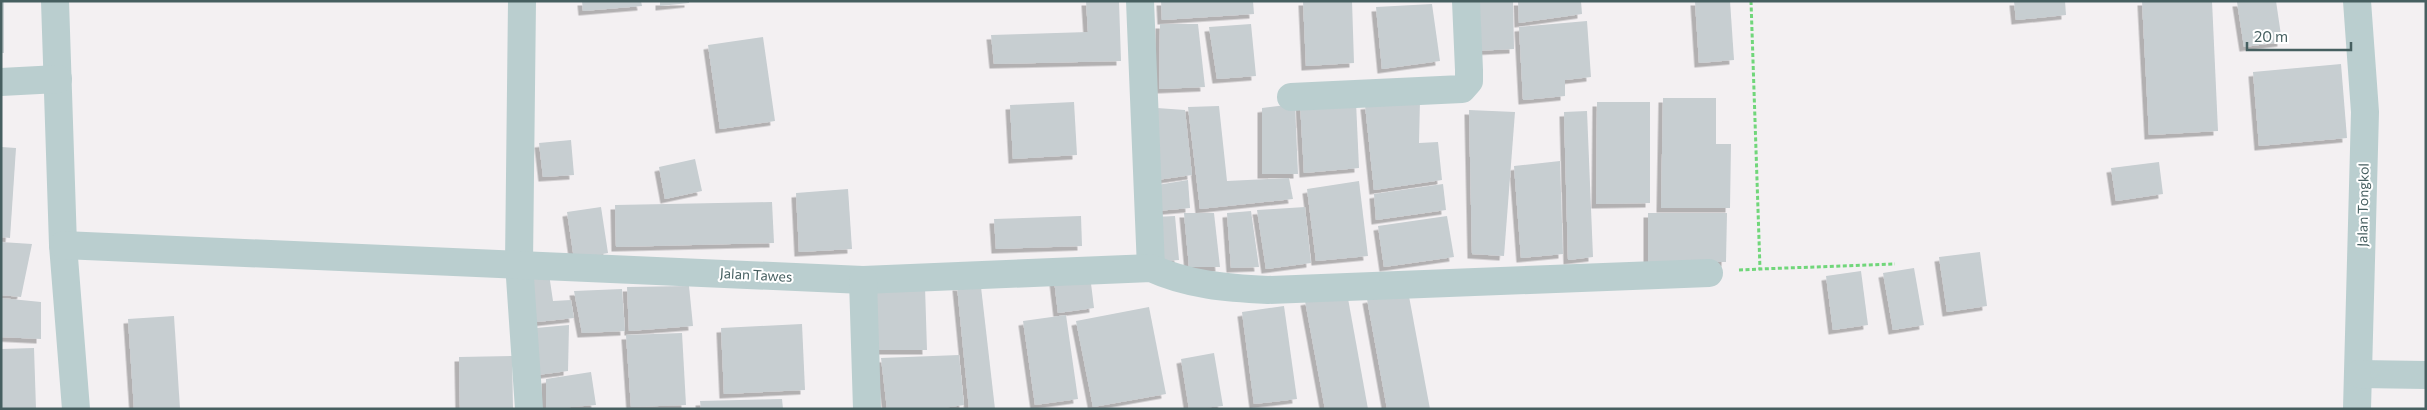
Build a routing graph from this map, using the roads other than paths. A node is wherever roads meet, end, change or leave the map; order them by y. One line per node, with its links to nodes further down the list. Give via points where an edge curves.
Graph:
1 (55, 1): 6 (street)
2 (522, 1): 10 (street)
3 (1140, 1): 11 (street)
4 (1466, 1): 8 (street, via 1469,81 1462,89)
5 (2357, 1): 14 (street, Jalan Tongkol, via 2365,112)
6 (58, 79): 7 (street); 9 (street)
7 (1, 82)
8 (1292, 97)
9 (63, 245): 10 (street, Jalan Tawes); 16 (street)
10 (520, 263): 13 (street, Jalan Tawes); 17 (street)
11 (1151, 268): 12 (street, via 1173,278 1221,288 1268,290); 13 (street, Jalan Tawes)
12 (1709, 273)
13 (863, 280): 18 (street)
14 (2359, 374): 15 (street); 19 (street, Jalan Tongkol)
15 (2426, 375)
16 (76, 409)
17 (529, 409)
18 (867, 409)
19 (2357, 409)

